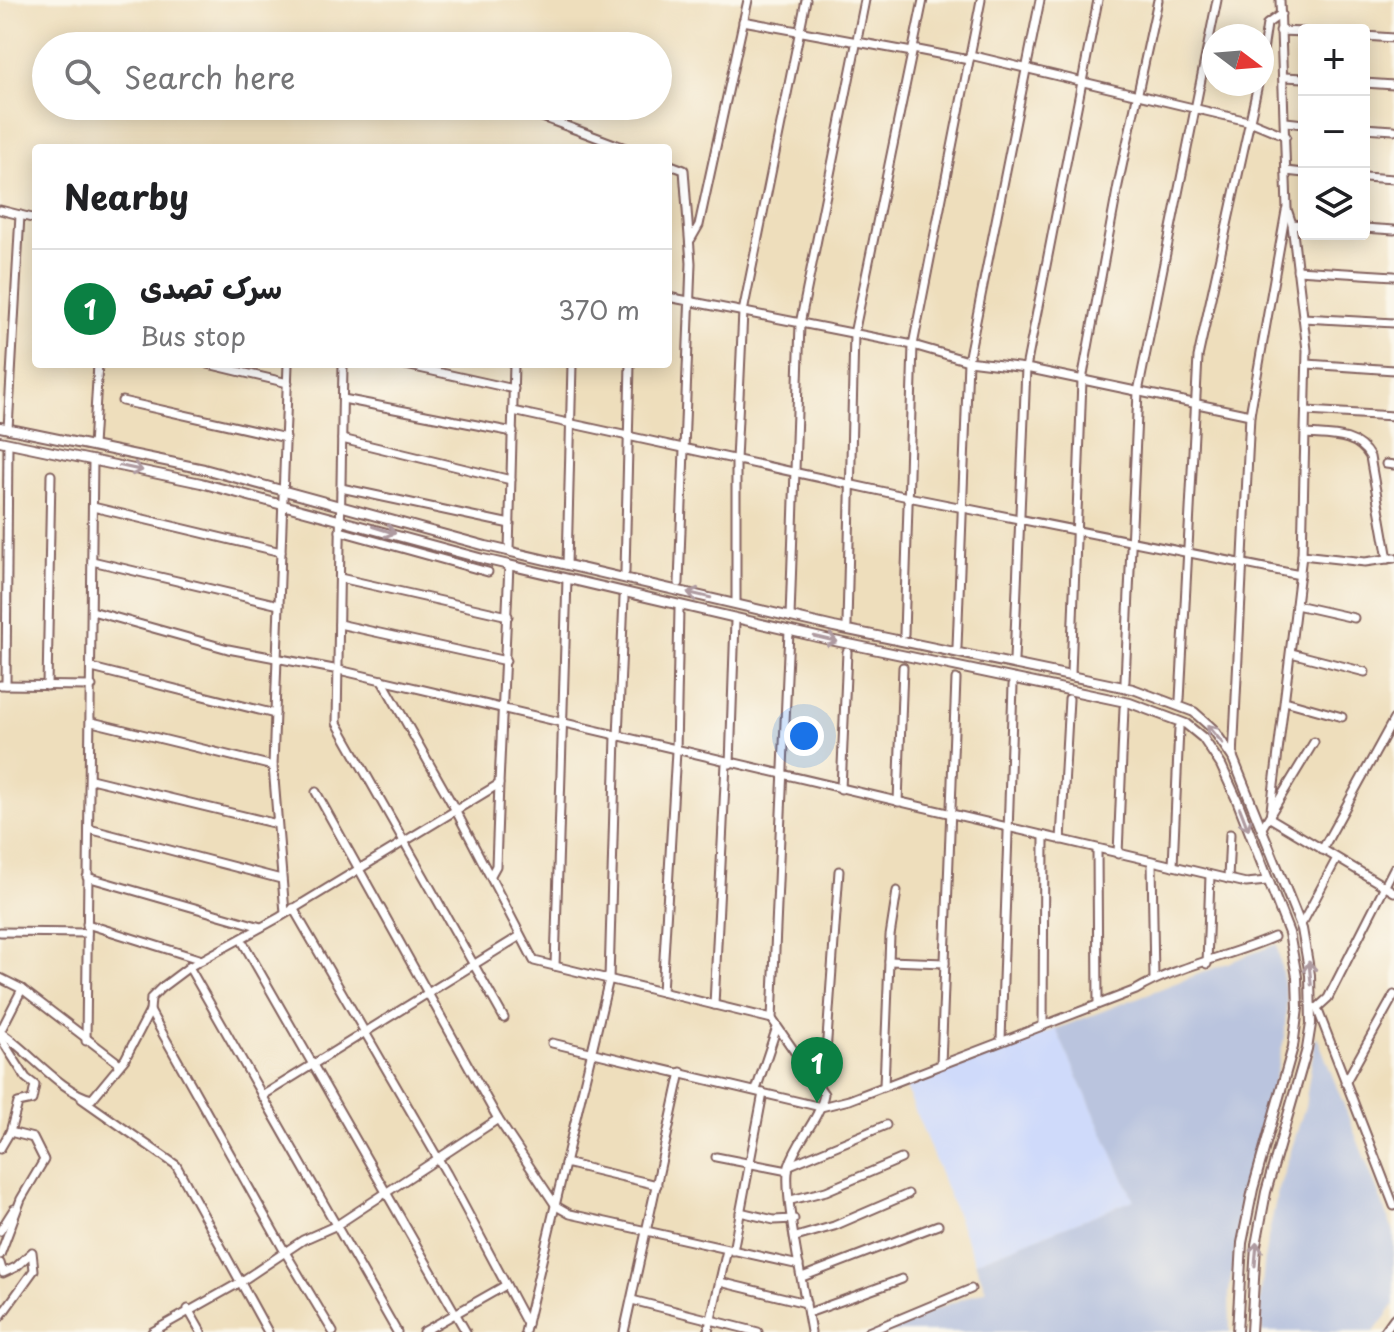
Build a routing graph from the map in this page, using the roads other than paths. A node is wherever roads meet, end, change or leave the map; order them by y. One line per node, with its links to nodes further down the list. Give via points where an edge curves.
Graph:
1 (748, 0): 12 (street)
2 (806, 0): 14 (street)
3 (865, 0): 19 (street)
4 (923, 0): 20 (street)
5 (981, 0): 21 (street)
6 (1040, 0): 22 (street)
7 (1098, 0): 25 (street)
8 (1158, 0): 28 (street)
9 (1217, 0): 30 (street)
10 (1280, 0): 11 (street)
11 (1281, 14): 13 (street); 15 (street)
12 (743, 21): 14 (street); 52 (street, via 699,225)
13 (1267, 24)
14 (799, 30): 19 (street); 57 (street)
15 (1280, 31): 16 (street); 23 (street)
16 (1298, 32)
17 (1370, 36): 18 (street)
18 (1394, 38)
19 (856, 42): 20 (street); 60 (street)
20 (913, 51): 21 (street); 61 (street)
21 (970, 58): 22 (street); 62 (street)
22 (1026, 67): 25 (street); 63 (street)
23 (1284, 77): 24 (street); 33 (street)
24 (1298, 78)
25 (1082, 80): 28 (street); 73 (street)
26 (1370, 83): 27 (street)
27 (1394, 85)
28 (1139, 95): 30 (street); 75 (street)
29 (1256, 96): 32 (street)
30 (1196, 108): 32 (street); 78 (street)
31 (550, 120): 38 (street)
32 (1252, 122): 37 (street); 81 (street, via 1198,357)
33 (1286, 122): 34 (street); 37 (street)
34 (1298, 123)
35 (1370, 128): 36 (street)
36 (1394, 130)
37 (1286, 136): 40 (street)
38 (614, 144)
39 (672, 166): 52 (street, via 684,170)
40 (1286, 171): 41 (street); 44 (street)
41 (1298, 172)
42 (1370, 177): 43 (street)
43 (1394, 179)
44 (1287, 209): 48 (street); 84 (street)
45 (0, 210): 46 (street)
46 (20, 215): 47 (street); 87 (street)
47 (32, 218)
48 (1292, 224): 49 (street); 53 (street)
49 (1298, 224)
50 (1370, 228): 51 (street)
51 (1394, 230)
52 (689, 241): 56 (street)
53 (1297, 270): 54 (street); 58 (street)
54 (1394, 276)
55 (672, 298): 56 (street)
56 (689, 301): 57 (street); 95 (street)
57 (743, 312): 60 (street); 97 (street)
58 (1303, 318): 59 (street); 64 (street)
59 (1394, 323)
60 (800, 324): 61 (street); 98 (street)
61 (854, 334): 62 (street); 101 (street)
62 (913, 345): 63 (street); 104 (street)
63 (968, 361): 73 (street); 108 (street)
64 (1307, 364): 74 (street); 83 (street)
65 (98, 368): 94 (street)
66 (225, 368): 76 (street)
67 (288, 368): 76 (street)
68 (343, 368): 79 (street)
69 (419, 368): 77 (street)
70 (514, 368): 77 (street)
71 (572, 368): 86 (street)
72 (630, 368): 90 (street)
73 (1026, 368): 75 (street); 110 (street)
74 (1394, 370)
75 (1082, 380): 78 (street); 113 (street)
76 (288, 383): 91 (street)
77 (514, 389): 82 (street)
78 (1138, 392): 81 (street); 114 (street)
79 (343, 399): 88 (street); 92 (street)
80 (122, 401): 91 (street)
81 (1196, 404): 84 (street); 117 (street)
82 (513, 411): 86 (street); 88 (street)
83 (1306, 411): 85 (street); 89 (street)
84 (1250, 415): 121 (street)
85 (1394, 416)
86 (569, 423): 90 (street); 123 (street)
87 (4, 428): 94 (main road)
88 (513, 432): 100 (street)
89 (1306, 434): 118 (street); 119 (street, via 1345,438 1365,447)
90 (627, 436): 95 (street); 125 (street)
91 (286, 438): 103 (street)
92 (342, 439): 100 (street); 102 (street)
93 (4, 442): 96 (main road); 160 (street)
94 (93, 446): 103 (main road)
95 (682, 448): 97 (street); 129 (street)
96 (93, 460): 105 (main road, one-way to 105); 107 (street)
97 (736, 460): 98 (street); 131 (street)
98 (794, 473): 101 (street); 137 (street)
99 (51, 475): 162 (street)
100 (511, 480): 111 (street)
101 (850, 485): 104 (street); 141 (street)
102 (341, 488): 106 (street); 111 (street)
103 (284, 489): 105 (street); 106 (main road)
104 (908, 497): 108 (street); 143 (street)
105 (283, 503): 109 (main road); 116 (street)
106 (341, 504): 109 (street); 115 (main road)
107 (93, 507): 116 (street); 120 (street)
108 (963, 509): 110 (street); 144 (street)
109 (341, 518): 112 (street); 122 (main road, one-way to 122)
110 (1020, 520): 113 (street); 148 (street)
111 (510, 524): 115 (street)
112 (340, 531): 124 (street); 127 (street)
113 (1075, 532): 114 (street); 155 (street)
114 (1131, 543): 117 (street); 159 (street)
115 (509, 551): 123 (main road)
116 (281, 552): 132 (street)
117 (1187, 554): 121 (street); 165 (street)
118 (1302, 555): 119 (street, via 1365,562); 126 (street)
119 (1391, 558)
120 (92, 561): 132 (street); 135 (street)
121 (1243, 564): 126 (street); 180 (street)
122 (509, 565): 128 (main road); 136 (street)
123 (567, 565): 137 (main road, one-way to 123)
124 (488, 572)
125 (625, 572)
126 (1300, 575): 133 (street)
127 (340, 578): 136 (street); 140 (street)
128 (567, 579): 142 (main road); 173 (street)
129 (679, 583)
130 (624, 598): 175 (street)
131 (736, 601)
132 (279, 605): 147 (street)
133 (1296, 605): 138 (street); 146 (street)
134 (679, 609): 179 (street)
135 (92, 611): 147 (street); 152 (street)
136 (508, 616): 149 (street)
137 (790, 617): 150 (main road)
138 (1354, 618)
139 (735, 621): 181 (street)
140 (339, 624): 149 (street); 153 (street)
141 (847, 625)
142 (789, 631): 156 (main road, one-way to 156); 183 (street)
143 (904, 634)
144 (957, 647)
145 (847, 652): 186 (street)
146 (1291, 653): 154 (street); 166 (street)
147 (278, 660): 153 (street); 169 (street)
148 (1014, 660)
149 (506, 661): 168 (street)
150 (984, 661): 156 (main road); 180 (main road, one-way to 150, via 1203,721 1170,701)
151 (903, 667): 188 (street)
152 (92, 668): 163 (street); 169 (street)
153 (339, 670): 158 (street); 199 (street, via 337,723)
154 (1365, 672)
155 (1071, 673)
156 (982, 674): 214 (main road, one-way to 214, via 1130,703 1186,724 1221,765)
157 (956, 679): 190 (street)
158 (382, 680): 168 (street); 189 (street)
159 (1125, 681)
160 (3, 685): 162 (street)
161 (1013, 685): 193 (street)
162 (47, 686): 163 (street)
163 (92, 686): 172 (street)
164 (1069, 699): 198 (street)
165 (1180, 700)
166 (1285, 701): 170 (street); 191 (street)
167 (1124, 708): 202 (street)
168 (504, 711): 173 (street); 185 (street)
169 (275, 714): 182 (street)
170 (1342, 717)
171 (1394, 719): 176 (street)
172 (92, 722): 182 (street); 184 (street)
173 (565, 724): 175 (street); 231 (street)
174 (1179, 728): 205 (street)
175 (617, 737): 179 (street); 234 (street)
176 (1384, 740): 178 (street); 201 (street)
177 (1314, 742): 191 (street)
178 (1394, 745)
179 (676, 751): 181 (street); 237 (street)
180 (1233, 758): 194 (main road)
181 (728, 763): 183 (street); 241 (street)
182 (273, 766): 192 (street)
183 (785, 775): 186 (street); 245 (street)
184 (91, 779): 192 (street); 195 (street)
185 (499, 784): 189 (street); 209 (street, via 496,866)
186 (841, 789): 188 (street)
187 (316, 792): 207 (street)
188 (898, 802): 190 (street)
189 (455, 809): 199 (street); 209 (street)
190 (951, 814): 193 (street); 228 (street)
191 (1270, 818): 194 (street); 201 (street)
192 (277, 824): 212 (street)
193 (1009, 828): 197 (street); 250 (street)
194 (1262, 828): 242 (main road, one-way to 194, via 1302,929)
195 (89, 829): 211 (street); 212 (street)
196 (1230, 834): 213 (street)
197 (1044, 836): 198 (street); 246 (street)
198 (1061, 840): 200 (street)
199 (403, 841): 207 (street); 230 (street)
200 (1097, 849): 202 (street); 240 (street)
201 (1322, 850): 203 (street)
202 (1118, 854): 204 (street)
203 (1336, 860): 215 (street); 219 (street)
204 (1152, 862): 205 (street); 235 (street)
205 (1173, 866): 210 (street)
206 (1394, 868): 215 (street)
207 (356, 869): 218 (street); 238 (street)
208 (839, 871): 259 (street)
209 (491, 875): 223 (street)
210 (1210, 875): 213 (street); 229 (street)
211 (87, 877): 220 (street); 221 (street)
212 (281, 879): 218 (street)
213 (1228, 879): 214 (street)
214 (1267, 881): 321 (main road, via 1294,955 1297,1023 1245,1229)
215 (1383, 885): 217 (street); 242 (street, via 1335,985)
216 (897, 891): 227 (street)
217 (1394, 892)
218 (289, 911): 220 (street); 249 (street)
219 (1304, 920)
220 (261, 927): 225 (street)
221 (87, 928): 222 (street); 226 (street); 251 (street)
222 (0, 932)
223 (520, 936): 230 (street); 231 (street, via 534,961)
224 (1274, 937): 229 (street)
225 (241, 939): 226 (street); 256 (street)
226 (202, 960): 232 (street)
227 (889, 961): 228 (street); 260 (street)
228 (945, 963): 255 (street)
229 (1207, 964): 235 (street)
230 (474, 966): 238 (street); 244 (street)
231 (555, 966): 234 (street)
232 (189, 967): 243 (street, via 151,998); 263 (street)
233 (0, 978): 236 (street)
234 (609, 979): 237 (street); 253 (street)
235 (1154, 979): 240 (street)
236 (22, 989): 248 (street); 251 (street)
237 (662, 992): 241 (street)
238 (427, 995): 249 (street); 265 (street)
239 (1394, 995): 258 (street)
240 (1098, 1004): 246 (street)
241 (714, 1005): 245 (street)
242 (1314, 1008): 258 (street); 322 (main road, one-way to 242, via 1256,1245 1266,1192)
243 (150, 1011): 254 (street); 290 (street)
244 (504, 1018)
245 (772, 1019): 247 (street)
246 (1043, 1025): 250 (street)
247 (776, 1030): 259 (street); 261 (street)
248 (0, 1034): 262 (street); 267 (street, via 36,1093 32,1100 18,1103)
249 (365, 1034): 256 (street); 271 (street)
250 (1001, 1040): 255 (street)
251 (86, 1041): 254 (street)
252 (552, 1043): 253 (street)
253 (592, 1052): 257 (street); 272 (street)
254 (120, 1064): 262 (street, via 92,1099)
255 (941, 1064): 260 (street)
256 (312, 1066): 263 (street); 276 (street)
257 (681, 1072): 261 (street); 275 (street)
258 (1345, 1083): 281 (street)
259 (819, 1085): 264 (street, via 824,1094)
260 (884, 1086): 264 (street)
261 (759, 1091): 264 (street); 273 (street)
262 (78, 1096): 297 (street, via 176,1165)
263 (262, 1096): 284 (street)
264 (821, 1107): 274 (street)
265 (498, 1119): 271 (street); 280 (street)
266 (886, 1125): 274 (street)
267 (10, 1132): 268 (street); 278 (street, via 33,1138 44,1160)
268 (0, 1149)
269 (716, 1157): 273 (street)
270 (901, 1159): 279 (street)
271 (436, 1161): 276 (street); 298 (street)
272 (565, 1163): 275 (street); 280 (street)
273 (750, 1164): 274 (street); 282 (street)
274 (789, 1168): 279 (street)
275 (657, 1185): 287 (street)
276 (385, 1193): 284 (street); 303 (street)
277 (908, 1194): 288 (street)
278 (21, 1199): 286 (street); 291 (street)
279 (791, 1200): 283 (street)
280 (556, 1206): 287 (street); 308 (street)
281 (1394, 1206)
282 (740, 1212): 283 (street); 289 (street)
283 (794, 1219): 288 (street)
284 (337, 1225): 290 (street); 313 (street)
285 (938, 1225): 294 (street)
286 (0, 1231)
287 (647, 1232): 289 (street); 300 (street)
288 (796, 1237): 293 (street)
289 (730, 1250): 293 (street); 296 (street)
290 (285, 1252): 297 (street); 312 (street)
291 (0, 1255)
292 (0, 1263): 305 (street, via 3,1273 32,1252 34,1270)
293 (799, 1265): 294 (street)
294 (802, 1277): 301 (street)
295 (902, 1279): 304 (street)
296 (720, 1282): 301 (street); 306 (street)
297 (239, 1283): 302 (street); 311 (street)
298 (506, 1285): 303 (street); 308 (street)
299 (971, 1289): 320 (street)
300 (632, 1300): 306 (street); 316 (street)
301 (806, 1303): 304 (street)
302 (188, 1309): 309 (street); 310 (street)
303 (455, 1313): 314 (street); 315 (street)
304 (808, 1313): 319 (street)
305 (0, 1317)
306 (711, 1321): 317 (street); 318 (street)
307 (1393, 1323): 323 (street)
308 (526, 1328)
309 (152, 1332)
310 (201, 1332)
311 (268, 1332)
312 (333, 1332)
313 (397, 1332)
314 (423, 1332)
315 (466, 1332)
316 (624, 1332)
317 (708, 1332)
318 (758, 1332)
319 (811, 1332)
320 (868, 1332)
321 (1237, 1332)
322 (1251, 1332)
323 (1384, 1332)

